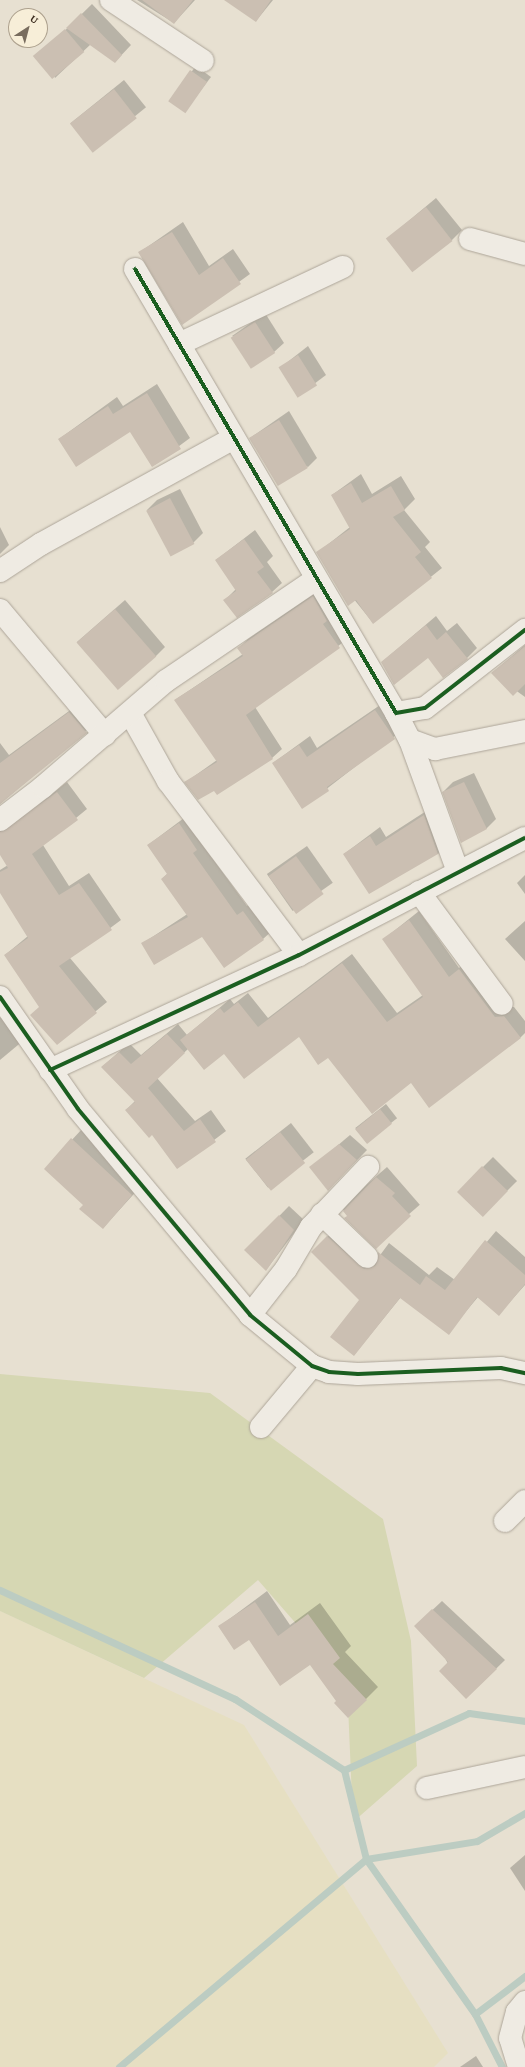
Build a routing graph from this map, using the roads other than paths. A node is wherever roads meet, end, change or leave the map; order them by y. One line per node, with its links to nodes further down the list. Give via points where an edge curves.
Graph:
1 (111, 0): 2 (street)
2 (203, 61)
3 (470, 239): 4 (street)
4 (525, 254)
5 (342, 267): 7 (street)
6 (135, 269): 7 (street)
7 (179, 344): 8 (street)
8 (234, 438): 9 (street, via 41,544); 10 (street)
9 (0, 570)
10 (316, 579): 13 (street, via 166,681); 14 (street)
11 (0, 610): 16 (street)
12 (525, 630): 14 (street, via 425,708)
13 (130, 713): 16 (street); 22 (street, via 168,780)
14 (396, 713): 17 (street)
15 (525, 731): 17 (street, via 435,750)
16 (105, 735): 18 (street)
17 (410, 740): 20 (street)
18 (0, 820)
19 (525, 838): 20 (street)
20 (458, 872): 21 (street)
21 (419, 892): 22 (street); 24 (street)
22 (300, 955): 25 (street)
23 (3, 1004): 25 (street)
24 (502, 1004)
25 (50, 1070): 29 (street)
26 (368, 1167): 27 (street)
27 (322, 1214): 28 (street); 29 (street, via 286,1269)
28 (367, 1257)
29 (250, 1315): 30 (street)
30 (312, 1366): 31 (street, via 329,1372 358,1374 501,1368); 32 (street)
31 (525, 1373)
32 (261, 1427)
33 (525, 1501): 34 (street)
34 (505, 1521)
35 (525, 1767): 36 (street)
36 (428, 1788)
37 (525, 2002): 38 (street, via 517,2012 510,2038)
38 (519, 2067)

